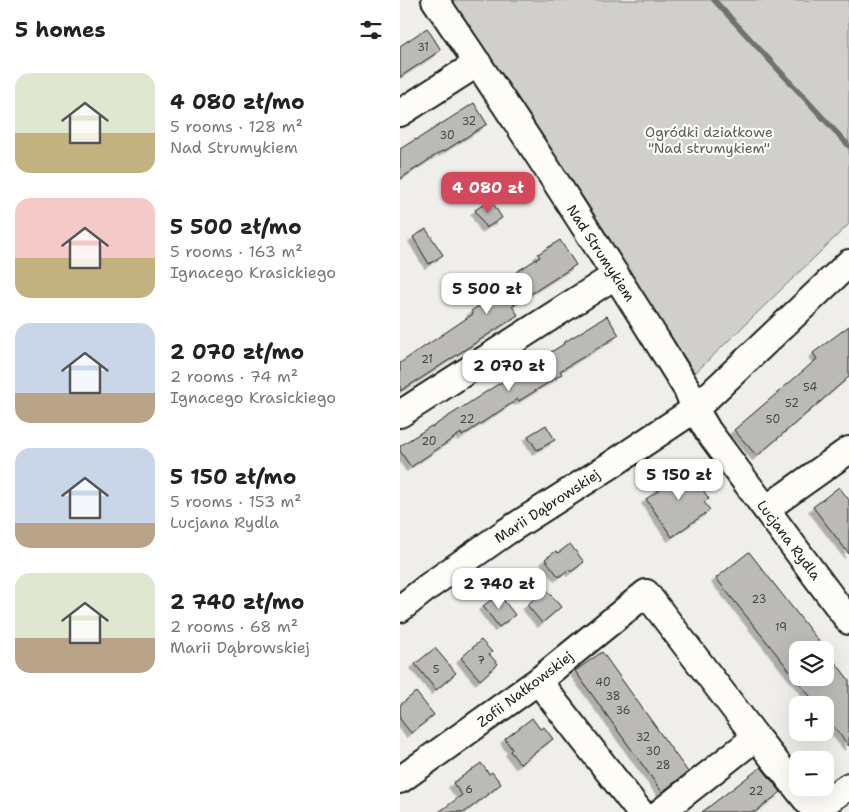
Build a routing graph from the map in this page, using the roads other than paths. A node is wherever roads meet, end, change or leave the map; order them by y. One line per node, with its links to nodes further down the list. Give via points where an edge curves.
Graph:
1 (435, 0): 2 (street, Nad Strumykiem)
2 (478, 63): 3 (street); 5 (street, Nad Strumykiem)
3 (400, 113)
4 (849, 263): 6 (street, Marii Dąbrowskiej)
5 (616, 274): 6 (street, Nad Strumykiem, via 687,389); 7 (street)
6 (695, 409): 9 (street, Lucjana Rydla); 10 (street, Marii Dąbrowskiej, via 506,532)
7 (400, 414)
8 (849, 450): 9 (street)
9 (766, 509): 11 (street, Lucjana Rydla)
10 (400, 608)
11 (849, 621)
12 (538, 680): 13 (street, Zofii Nałkowskiej, via 646,593); 14 (street, Zofii Nałkowskiej); 17 (street)
13 (756, 737): 16 (street); 18 (street)
14 (400, 780)
15 (849, 786): 16 (street)
16 (815, 811)
17 (640, 812)
18 (661, 812)

